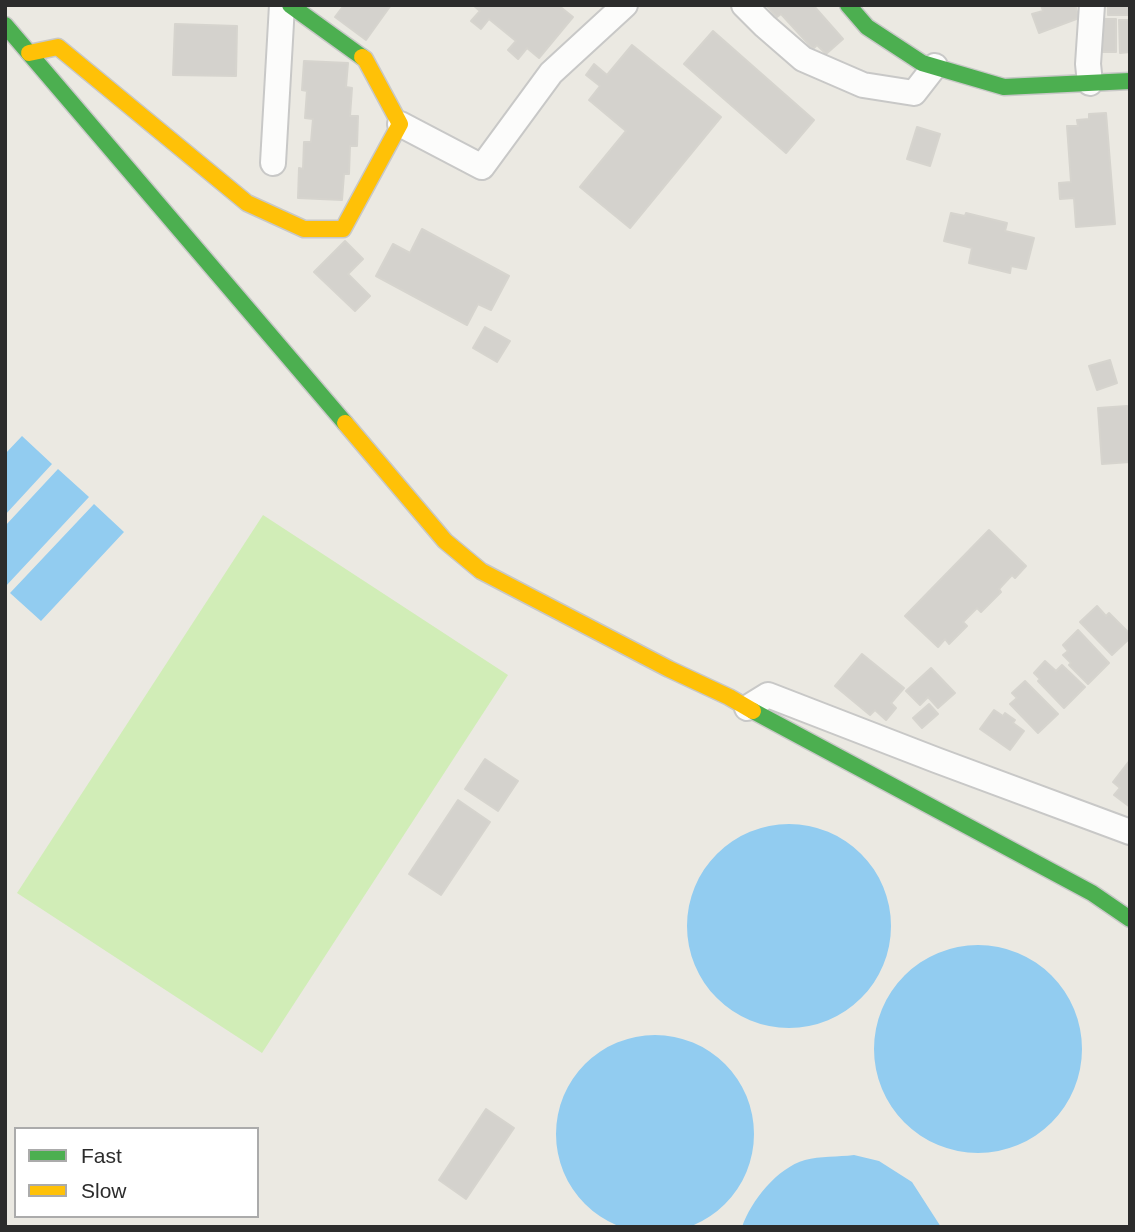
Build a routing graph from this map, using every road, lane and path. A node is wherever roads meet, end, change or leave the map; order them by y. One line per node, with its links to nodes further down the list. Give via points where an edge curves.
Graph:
1 (282, 5): 13 (street)
2 (290, 5): 12 (street, via 365,59)
3 (625, 5): 12 (street, via 551,73 482,167)
4 (744, 5): 9 (street, via 803,59 863,85 914,93)
5 (848, 5): 9 (street, via 867,27 922,63)
6 (1092, 5): 11 (street)
7 (5, 25): 8 (street)
8 (29, 53): 12 (street, via 58,47 247,203 304,229 342,229); 14 (street, via 445,541 481,571)
9 (935, 66): 11 (street, via 1004,87)
10 (1130, 81): 11 (street)
11 (1090, 83)
12 (400, 124)
13 (273, 163)
14 (747, 708): 15 (street, via 768,695); 16 (street, via 1092,893)
15 (1130, 832)
16 (1130, 919)

